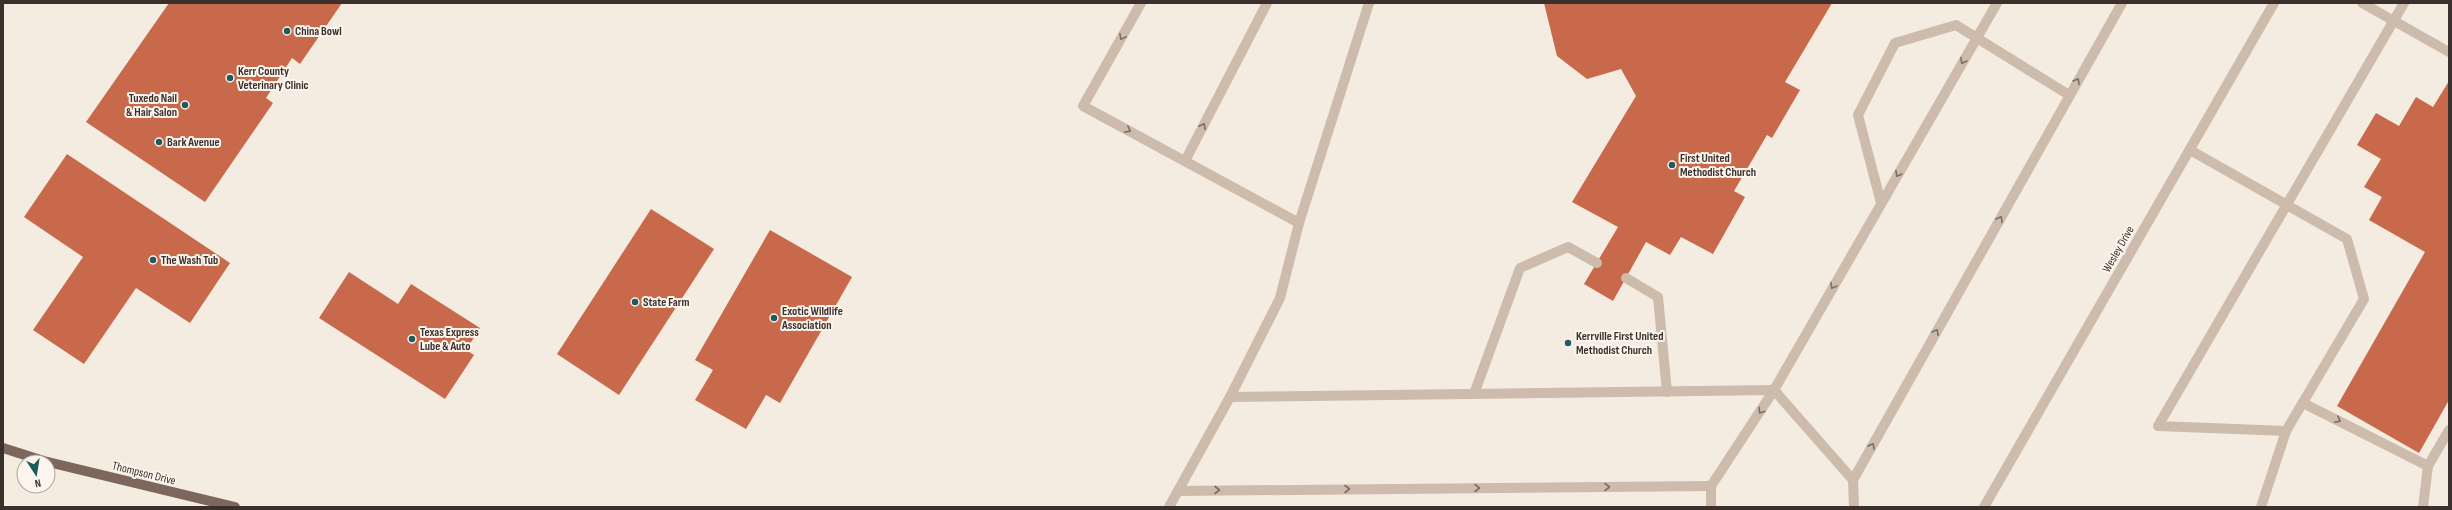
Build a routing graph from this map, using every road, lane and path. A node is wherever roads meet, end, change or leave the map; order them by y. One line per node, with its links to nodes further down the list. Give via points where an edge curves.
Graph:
1 (1141, 3): 14 (street, one-way to 14, via 1083,106)
2 (1267, 3): 14 (street, one-way to 2)
3 (1369, 3): 17 (street)
4 (1997, 3): 10 (street)
5 (2122, 3): 12 (street, one-way to 5)
6 (2274, 3): 13 (street, Wesley Drive)
7 (2362, 3): 9 (street)
8 (2404, 3): 9 (street)
9 (2393, 21): 11 (street); 16 (street)
10 (1977, 37): 12 (street); 15 (street, one-way to 15); 15 (street, via 1956,25 1895,43 1858,115)
11 (2449, 52)
12 (2069, 95): 31 (street, one-way to 12)
13 (2190, 150): 16 (street); 38 (street, Wesley Drive)
14 (1185, 161): 17 (street)
15 (1881, 203): 20 (street, one-way to 20)
16 (2286, 204): 24 (street, via 2347,239 2364,299); 26 (street, via 2158,426)
17 (1299, 223): 23 (street, via 1280,298)
18 (1596, 263): 22 (street, via 1568,247 1520,268)
19 (1626, 278): 21 (street, via 1658,297)
20 (1774, 390): 21 (street); 31 (street); 32 (street, one-way to 32)
21 (1667, 392): 22 (street)
22 (1474, 394): 23 (street)
23 (1230, 396): 33 (street)
24 (2303, 403): 26 (street); 30 (street, one-way to 30)
25 (2449, 430): 30 (street)
26 (2286, 431): 39 (street)
27 (3, 448): 28 (main road, Thompson Drive)
28 (22, 454)
29 (56, 464): 34 (main road, Thompson Drive)
30 (2428, 466): 40 (street)
31 (1853, 480): 37 (street)
32 (1711, 486): 33 (street, one-way to 32); 36 (street)
33 (1178, 491): 35 (street)
34 (235, 507)
35 (1169, 507)
36 (1711, 507)
37 (1854, 507)
38 (1984, 507)
39 (2261, 507)
40 (2423, 507)

